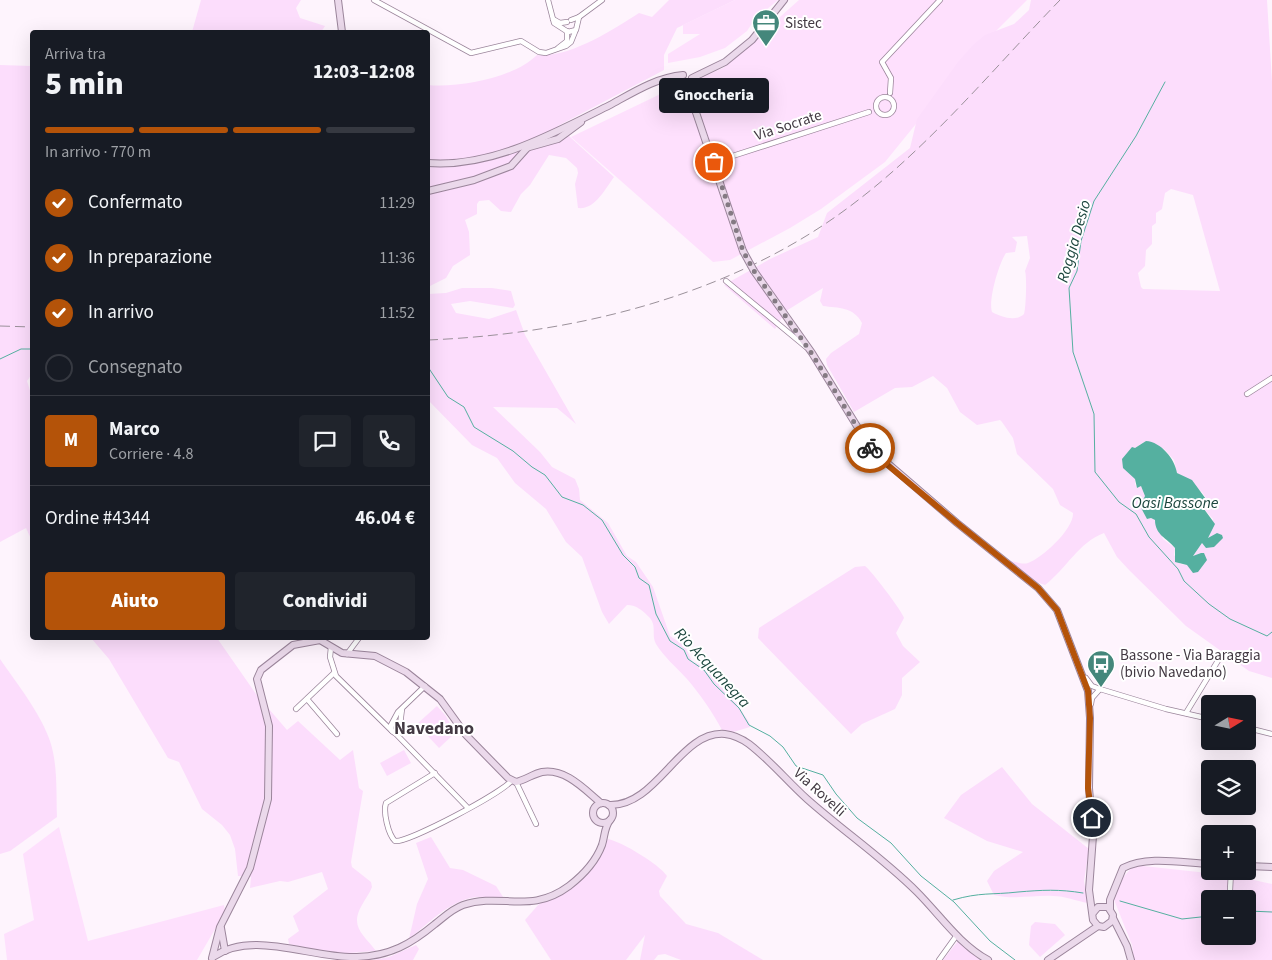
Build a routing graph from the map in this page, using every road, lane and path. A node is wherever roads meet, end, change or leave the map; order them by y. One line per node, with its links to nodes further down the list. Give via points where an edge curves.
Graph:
1 (338, 0): 11 (street)
2 (374, 0): 12 (street)
3 (548, 0): 8 (street)
4 (602, 0): 7 (street)
5 (784, 0): 17 (street, via 752,40 726,62)
6 (940, 0): 18 (street, via 882,62 891,78)
7 (579, 17): 9 (street); 10 (street)
8 (553, 19): 9 (street, via 560,23); 13 (street, via 557,26)
9 (569, 21): 10 (street); 13 (street)
10 (577, 24): 15 (street)
11 (342, 30)
12 (427, 30)
13 (567, 30): 15 (street); 16 (street, via 566,41)
14 (430, 32): 16 (street, via 468,53 521,41 543,53)
15 (575, 32): 16 (street, via 569,44)
16 (555, 50)
17 (688, 79): 24 (street, via 648,85); 27 (street)
18 (890, 93): 19 (street); 20 (street)
19 (883, 96): 20 (street); 21 (street)
20 (892, 100): 23 (street, via 892,112 885,115)
21 (875, 105): 22 (street); 23 (street)
22 (869, 112): 23 (street); 27 (street, Via Socrate)
23 (878, 112)
24 (557, 133): 25 (street, via 553,140); 26 (street)
25 (528, 148): 26 (street); 29 (street, via 511,166)
26 (514, 149): 28 (street, via 465,163)
27 (714, 162): 31 (street, bridge, via 743,251)
28 (430, 163)
29 (430, 191)
30 (726, 281): 31 (street)
31 (812, 354): 40 (street, via 871,448 884,462 1038,588 1057,610)
32 (1272, 378): 33 (street)
33 (1247, 394)
34 (316, 640): 76 (street, via 293,645 258,675 258,687 269,726 268,799 250,868)
35 (321, 640): 37 (street)
36 (358, 640): 38 (street)
37 (331, 647): 38 (street); 41 (street)
38 (347, 654): 42 (street, via 382,658)
39 (1219, 659): 48 (street)
40 (1080, 665): 43 (street, via 1088,681); 44 (street)
41 (334, 673): 45 (street); 54 (street)
42 (425, 686): 46 (street); 59 (street, via 448,708 466,735)
43 (1100, 689): 44 (street); 48 (street); 49 (street, via 1092,698)
44 (1088, 691): 49 (street)
45 (308, 699): 47 (street); 55 (street)
46 (402, 708): 51 (street); 52 (street)
47 (296, 709)
48 (1186, 713): 50 (street)
49 (1090, 717): 72 (street, via 1088,788 1093,836 1088,881)
50 (1201, 717)
51 (392, 725): 52 (street, via 395,722); 54 (street)
52 (400, 727): 54 (street); 57 (street)
53 (1256, 730): 56 (street)
54 (393, 732): 57 (street)
55 (338, 734)
56 (1272, 734)
57 (402, 738): 58 (street)
58 (435, 773): 63 (street); 63 (street, via 384,806 395,841 402,842)
59 (514, 781): 60 (street, via 555,772 569,777); 63 (street); 67 (street)
60 (590, 793): 62 (street); 64 (street)
61 (622, 803): 62 (street, Via Rovelli); 65 (street, Via Rovelli); 78 (street, Via Rovelli, via 644,792 701,740 724,734 738,738 904,880)
62 (605, 804): 64 (street); 65 (street)
63 (468, 808)
64 (594, 808): 66 (street, via 593,816)
65 (611, 818): 66 (street, via 604,824); 68 (street, Via Rovelli, via 604,829)
66 (597, 822): 68 (street)
67 (536, 824)
68 (603, 839): 82 (street, Via Rovelli, via 599,851 580,876 552,897 530,902 469,903 451,911 398,950 376,956 341,957 261,945)
69 (1201, 864): 73 (street, via 1134,862 1123,868)
70 (1256, 866): 71 (street)
71 (1272, 867)
72 (1090, 899): 73 (street); 74 (street)
73 (1105, 907): 74 (street); 75 (street)
74 (1093, 913): 77 (street)
75 (1114, 918): 77 (street, via 1110,924); 80 (street)
76 (221, 924): 79 (street); 81 (street)
77 (1098, 924): 80 (street, via 1110,928); 87 (street)
78 (957, 935): 85 (street); 86 (street, Via Rovelli)
79 (223, 938): 82 (street); 83 (street)
80 (1124, 939): 88 (street)
81 (216, 943): 83 (street); 84 (street)
82 (240, 946): 83 (street)
83 (225, 951): 84 (street)
84 (211, 959)
85 (939, 960)
86 (988, 960)
87 (1048, 960)
88 (1131, 960)

